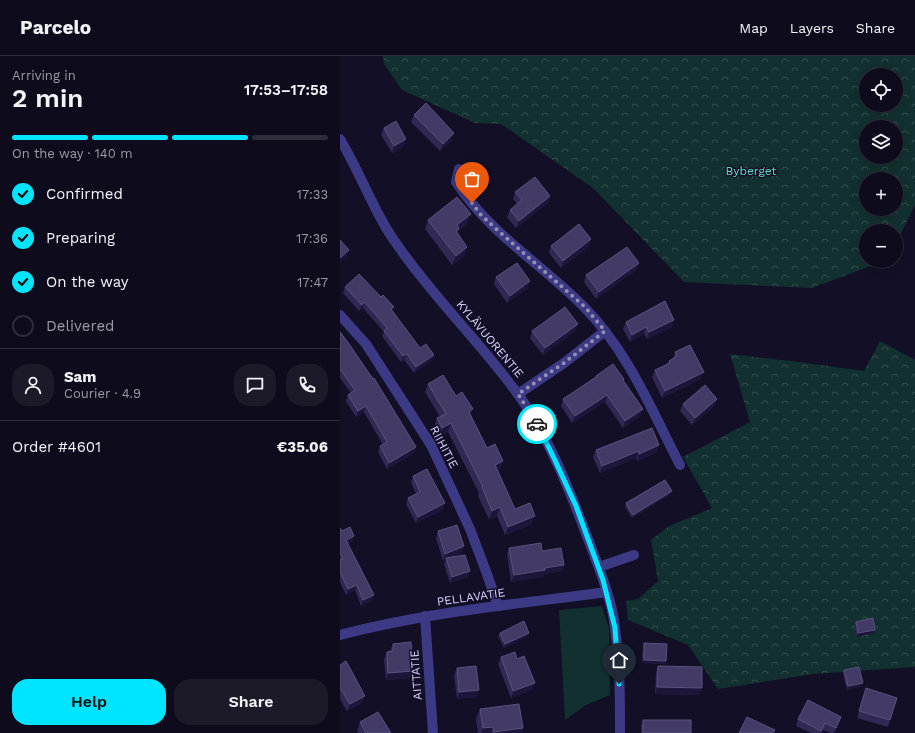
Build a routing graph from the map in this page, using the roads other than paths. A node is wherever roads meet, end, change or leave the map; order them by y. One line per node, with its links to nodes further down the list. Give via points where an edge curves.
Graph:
1 (340, 139): 5 (street, KYLÄVUORENTIE, via 378,214 400,250)
2 (459, 169): 4 (street, via 456,182 480,214 585,307)
3 (340, 315): 10 (street, RIIHITIE, via 366,344 431,445 470,529)
4 (605, 331): 5 (street); 6 (street, via 630,367)
5 (518, 394): 8 (street, KYLÄVUORENTIE, via 553,456 576,506)
6 (680, 465)
7 (634, 555): 8 (street)
8 (598, 567): 9 (street, KYLÄVUORENTIE)
9 (607, 592): 10 (street, PELLAVATIE); 14 (street, KYLÄVUORENTIE, via 615,628)
10 (498, 606): 11 (street, PELLAVATIE)
11 (425, 616): 12 (street, PELLAVATIE); 13 (street, AITTATIE)
12 (340, 635)
13 (433, 733)
14 (620, 733)

